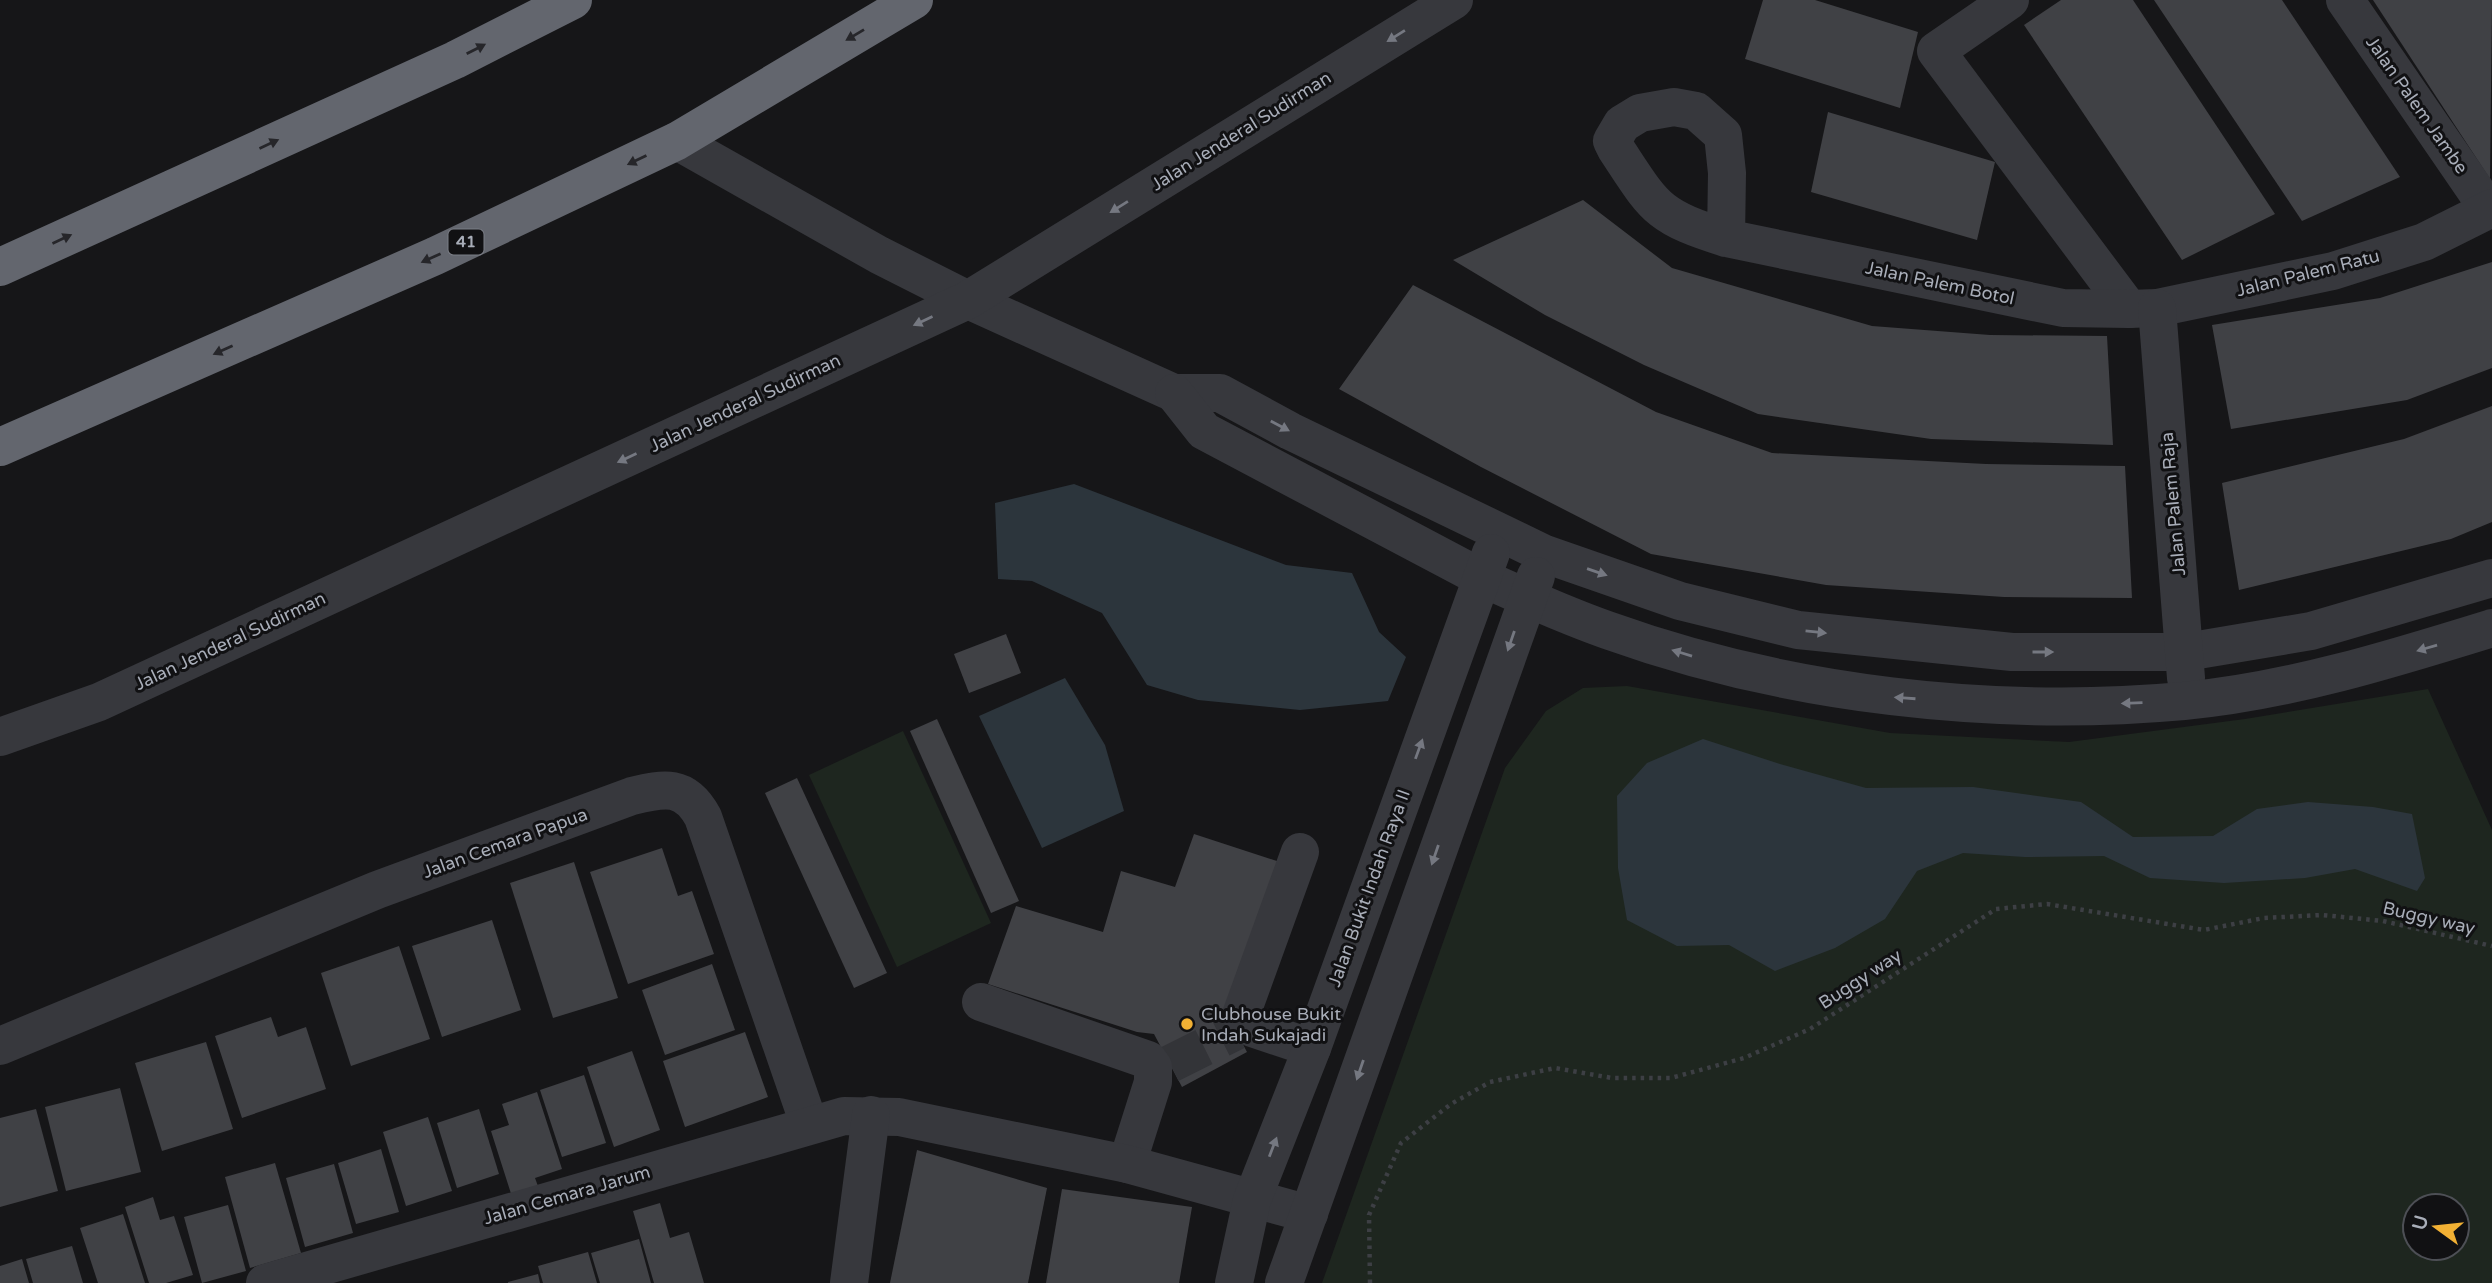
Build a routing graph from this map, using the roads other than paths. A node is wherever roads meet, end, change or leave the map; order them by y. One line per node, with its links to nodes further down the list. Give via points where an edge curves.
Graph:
1 (573, 0): 9 (highway, one-way to 1, via 455,60)
2 (914, 0): 6 (highway, 41, one-way to 6)
3 (1454, 0): 10 (street, Jalan Jenderal Sudirman, one-way to 10)
4 (2010, 0): 11 (street, via 1936,51)
5 (2344, 0): 7 (street, Jalan Palem Jambe)
6 (677, 141): 10 (street, via 803,214); 13 (highway, 41, one-way to 13, via 435,256)
7 (2491, 209): 11 (street, Jalan Palem Ratu, via 2424,242 2333,271)
8 (1726, 238): 11 (street, Jalan Palem Botol, via 2063,308)
9 (0, 267)
10 (968, 300): 12 (street); 22 (street, Jalan Jenderal Sudirman, one-way to 22, via 99,702)
11 (2143, 308): 20 (street, Jalan Palem Raja)
12 (1174, 393): 14 (street, one-way to 14, via 1220,393); 16 (street, via 1204,431)
13 (0, 447)
14 (1499, 534): 15 (street); 16 (street, Jalan Bukit Indah Raya II)
15 (1545, 554): 18 (street); 20 (street, one-way to 20, via 1680,601 1798,631 2012,652)
16 (1480, 577): 18 (street); 26 (street, Jalan Bukit Indah Raya II, one-way to 16)
17 (2492, 578): 20 (street, via 2311,631)
18 (1526, 598): 21 (street, one-way to 18, via 2037,707 1891,698 1696,657 1607,631); 31 (street, one-way to 31)
19 (2492, 628): 21 (street, one-way to 21, via 2318,679)
20 (2186, 652): 21 (street, Jalan Palem Raja)
21 (2185, 701)
22 (0, 737)
23 (1300, 852): 26 (street, via 1242,1008 1240,1027)
24 (981, 1002): 29 (street, via 1148,1060 1162,1069)
25 (0, 1046): 28 (street, Jalan Cemara Papua, via 377,890 632,796 675,791 693,799 703,817)
26 (1312, 1048): 30 (street, Jalan Bukit Indah Raya II, one-way to 26)
27 (871, 1115): 28 (street, Jalan Cemara Jarum); 29 (street, Jalan Cemara Jarum); 33 (street)
28 (809, 1124): 32 (street, Jalan Cemara Jarum)
29 (1127, 1164): 30 (street, Jalan Cemara Jarum)
30 (1252, 1200): 31 (street, Jalan Cemara Jarum); 34 (street, Jalan Bukit Indah Raya II)
31 (1309, 1214): 35 (street)
32 (265, 1283)
33 (849, 1283)
34 (1234, 1283)
35 (1284, 1283)

